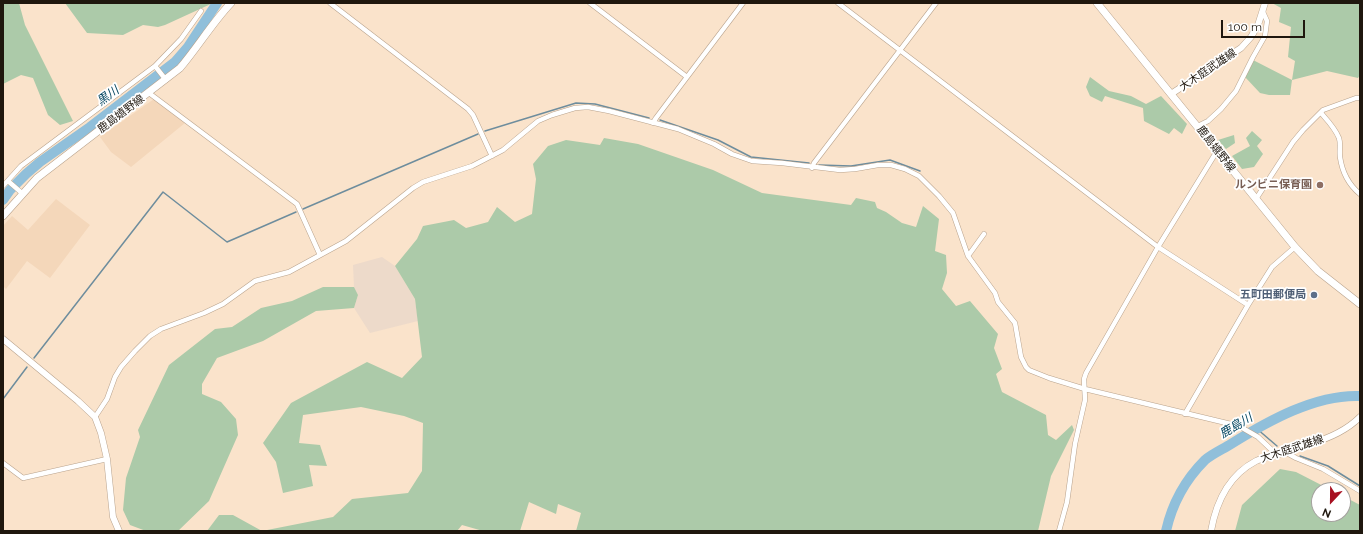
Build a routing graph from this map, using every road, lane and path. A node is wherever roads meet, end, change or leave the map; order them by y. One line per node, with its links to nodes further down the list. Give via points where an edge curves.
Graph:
1 (231, 3): 14 (main road, 鹿島嬉野線, via 180,68)
2 (330, 3): 22 (street, via 468,109)
3 (590, 3): 13 (street)
4 (743, 3): 13 (street)
5 (838, 3): 11 (street)
6 (936, 3): 11 (street)
7 (1097, 3): 16 (main road, 鹿島嬉野線)
8 (1265, 3): 10 (main road, 大木庭武雄線)
9 (202, 11): 12 (street)
10 (1263, 12): 16 (main road, 大木庭武雄線, via 1251,37 1241,48); 20 (street, via 1267,21 1265,36 1236,92 1208,121)
11 (900, 50): 23 (street); 31 (street)
12 (156, 68): 14 (street); 24 (street, via 21,166)
13 (687, 77): 19 (street)
14 (164, 78): 15 (main road, 鹿島嬉野線)
15 (149, 93): 26 (main road, 鹿島嬉野線); 33 (street, via 297,204)
16 (1171, 94): 20 (main road, 鹿島嬉野線)
17 (1360, 98): 18 (street, via 1323,110)
18 (1321, 113): 27 (street, via 1339,139 1344,173); 28 (street, via 1293,142)
19 (653, 123): 22 (street, via 609,110 575,108 538,121); 23 (street, via 678,129 752,161)
20 (1198, 126): 21 (main road, 鹿島嬉野線)
21 (1217, 151): 28 (main road, 鹿島嬉野線); 31 (street)
22 (492, 156): 33 (street, via 472,166 423,182 353,236)
23 (812, 168): 34 (street, via 840,170 891,165 919,176 940,196 952,213)
24 (9, 182): 25 (street); 26 (street)
25 (3, 186)
26 (21, 192): 29 (main road, 鹿島嬉野線)
27 (1360, 194)
28 (1256, 199): 32 (main road, 鹿島嬉野線)
29 (3, 216)
30 (984, 234): 34 (street)
31 (1158, 247): 36 (street); 38 (street, via 1091,362 1084,379)
32 (1295, 247): 35 (main road, 鹿島嬉野線, via 1318,271); 36 (street, via 1272,267)
33 (320, 256): 40 (street, via 289,272 255,281 223,304 150,336 121,367 107,399)
34 (968, 256): 38 (street, via 1015,323 1020,357 1026,367 1049,378)
35 (1360, 304)
36 (1248, 305): 39 (street)
37 (3, 339): 40 (main road)
38 (1085, 389): 39 (street); 48 (street, via 1067,502)
39 (1185, 414): 43 (street, via 1239,426 1258,437)
40 (95, 417): 44 (main road)
41 (1360, 417): 42 (main road, 大木庭武雄線, via 1338,433)
42 (1285, 452): 43 (main road, 大木庭武雄線); 46 (street, via 1323,469)
43 (1277, 455): 49 (main road, 大木庭武雄線, via 1257,461 1231,482 1222,496)
44 (106, 459): 45 (street, via 22,478); 47 (main road, via 113,517)
45 (3, 463)
46 (1360, 491)
47 (118, 530)
48 (1059, 531)
49 (1211, 531)

